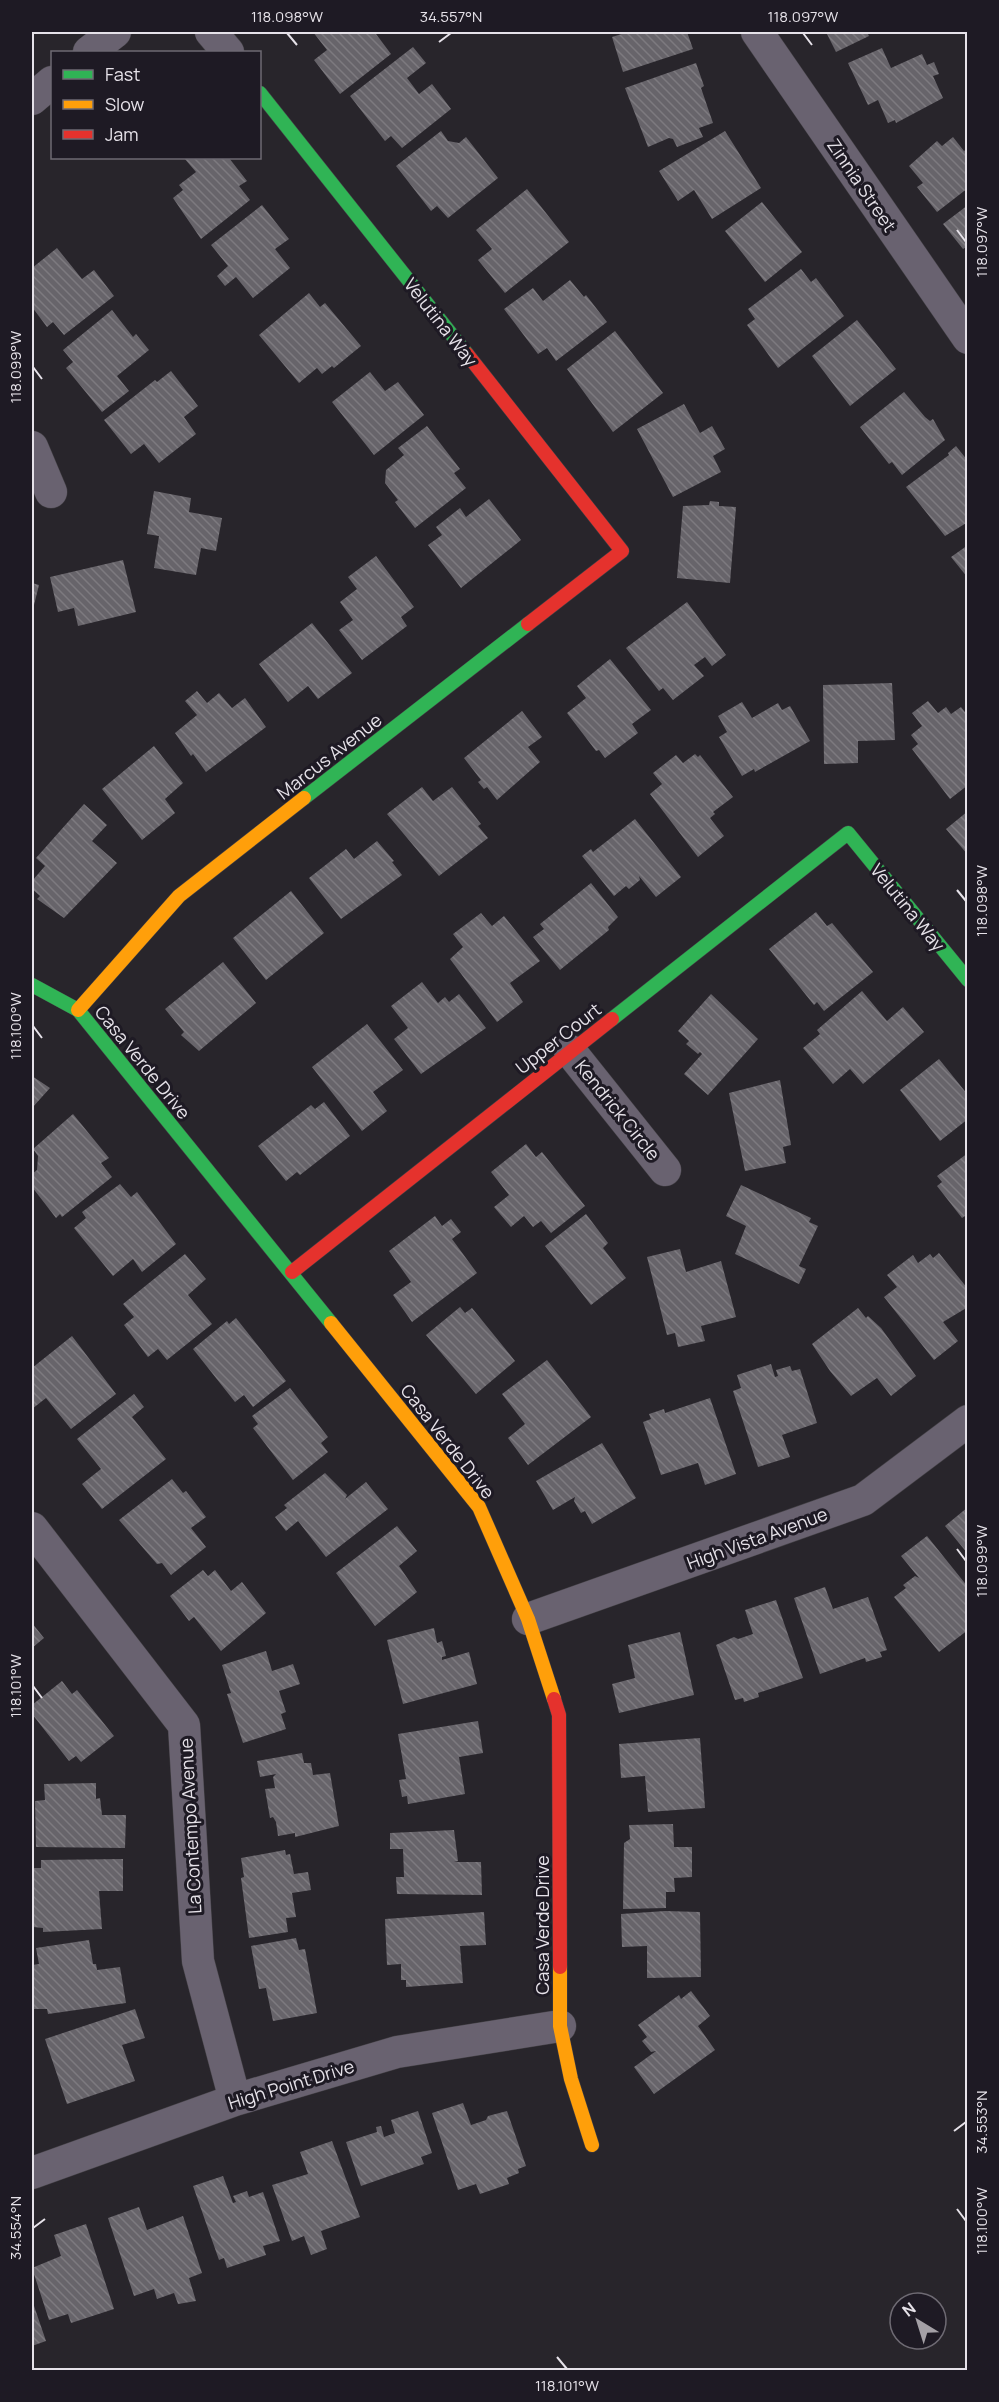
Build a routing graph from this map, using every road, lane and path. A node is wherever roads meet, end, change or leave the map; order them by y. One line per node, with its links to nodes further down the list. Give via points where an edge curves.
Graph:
1 (115, 32): 4 (street)
2 (211, 32): 5 (street)
3 (757, 32): 9 (street, Zinnia Street)
4 (90, 51)
5 (227, 51)
6 (51, 83): 8 (street)
7 (261, 94): 12 (street, Velutina Way)
8 (32, 99)
9 (968, 338)
10 (32, 447): 11 (street)
11 (51, 492)
12 (622, 551): 16 (street, Marcus Avenue, via 179,896)
13 (848, 833): 14 (street, Velutina Way); 17 (street, Upper Court)
14 (968, 980)
15 (32, 984): 16 (street, Casa Verde Drive)
16 (78, 1010): 19 (street, Casa Verde Drive)
17 (570, 1051): 18 (street, Kendrick Circle); 19 (street, Upper Court)
18 (665, 1170)
19 (292, 1272): 22 (street, Casa Verde Drive, via 479,1507)
20 (968, 1421): 22 (street, High Vista Avenue, via 863,1500)
21 (32, 1528): 24 (street, La Contempo Avenue, via 184,1725 198,1961)
22 (528, 1619): 23 (street, Casa Verde Drive, via 559,1715)
23 (560, 2026): 24 (street, High Point Drive, via 397,2052); 25 (street, Casa Verde Drive, via 571,2079)
24 (235, 2100): 26 (street, High Point Drive)
25 (592, 2145)
26 (32, 2174)

